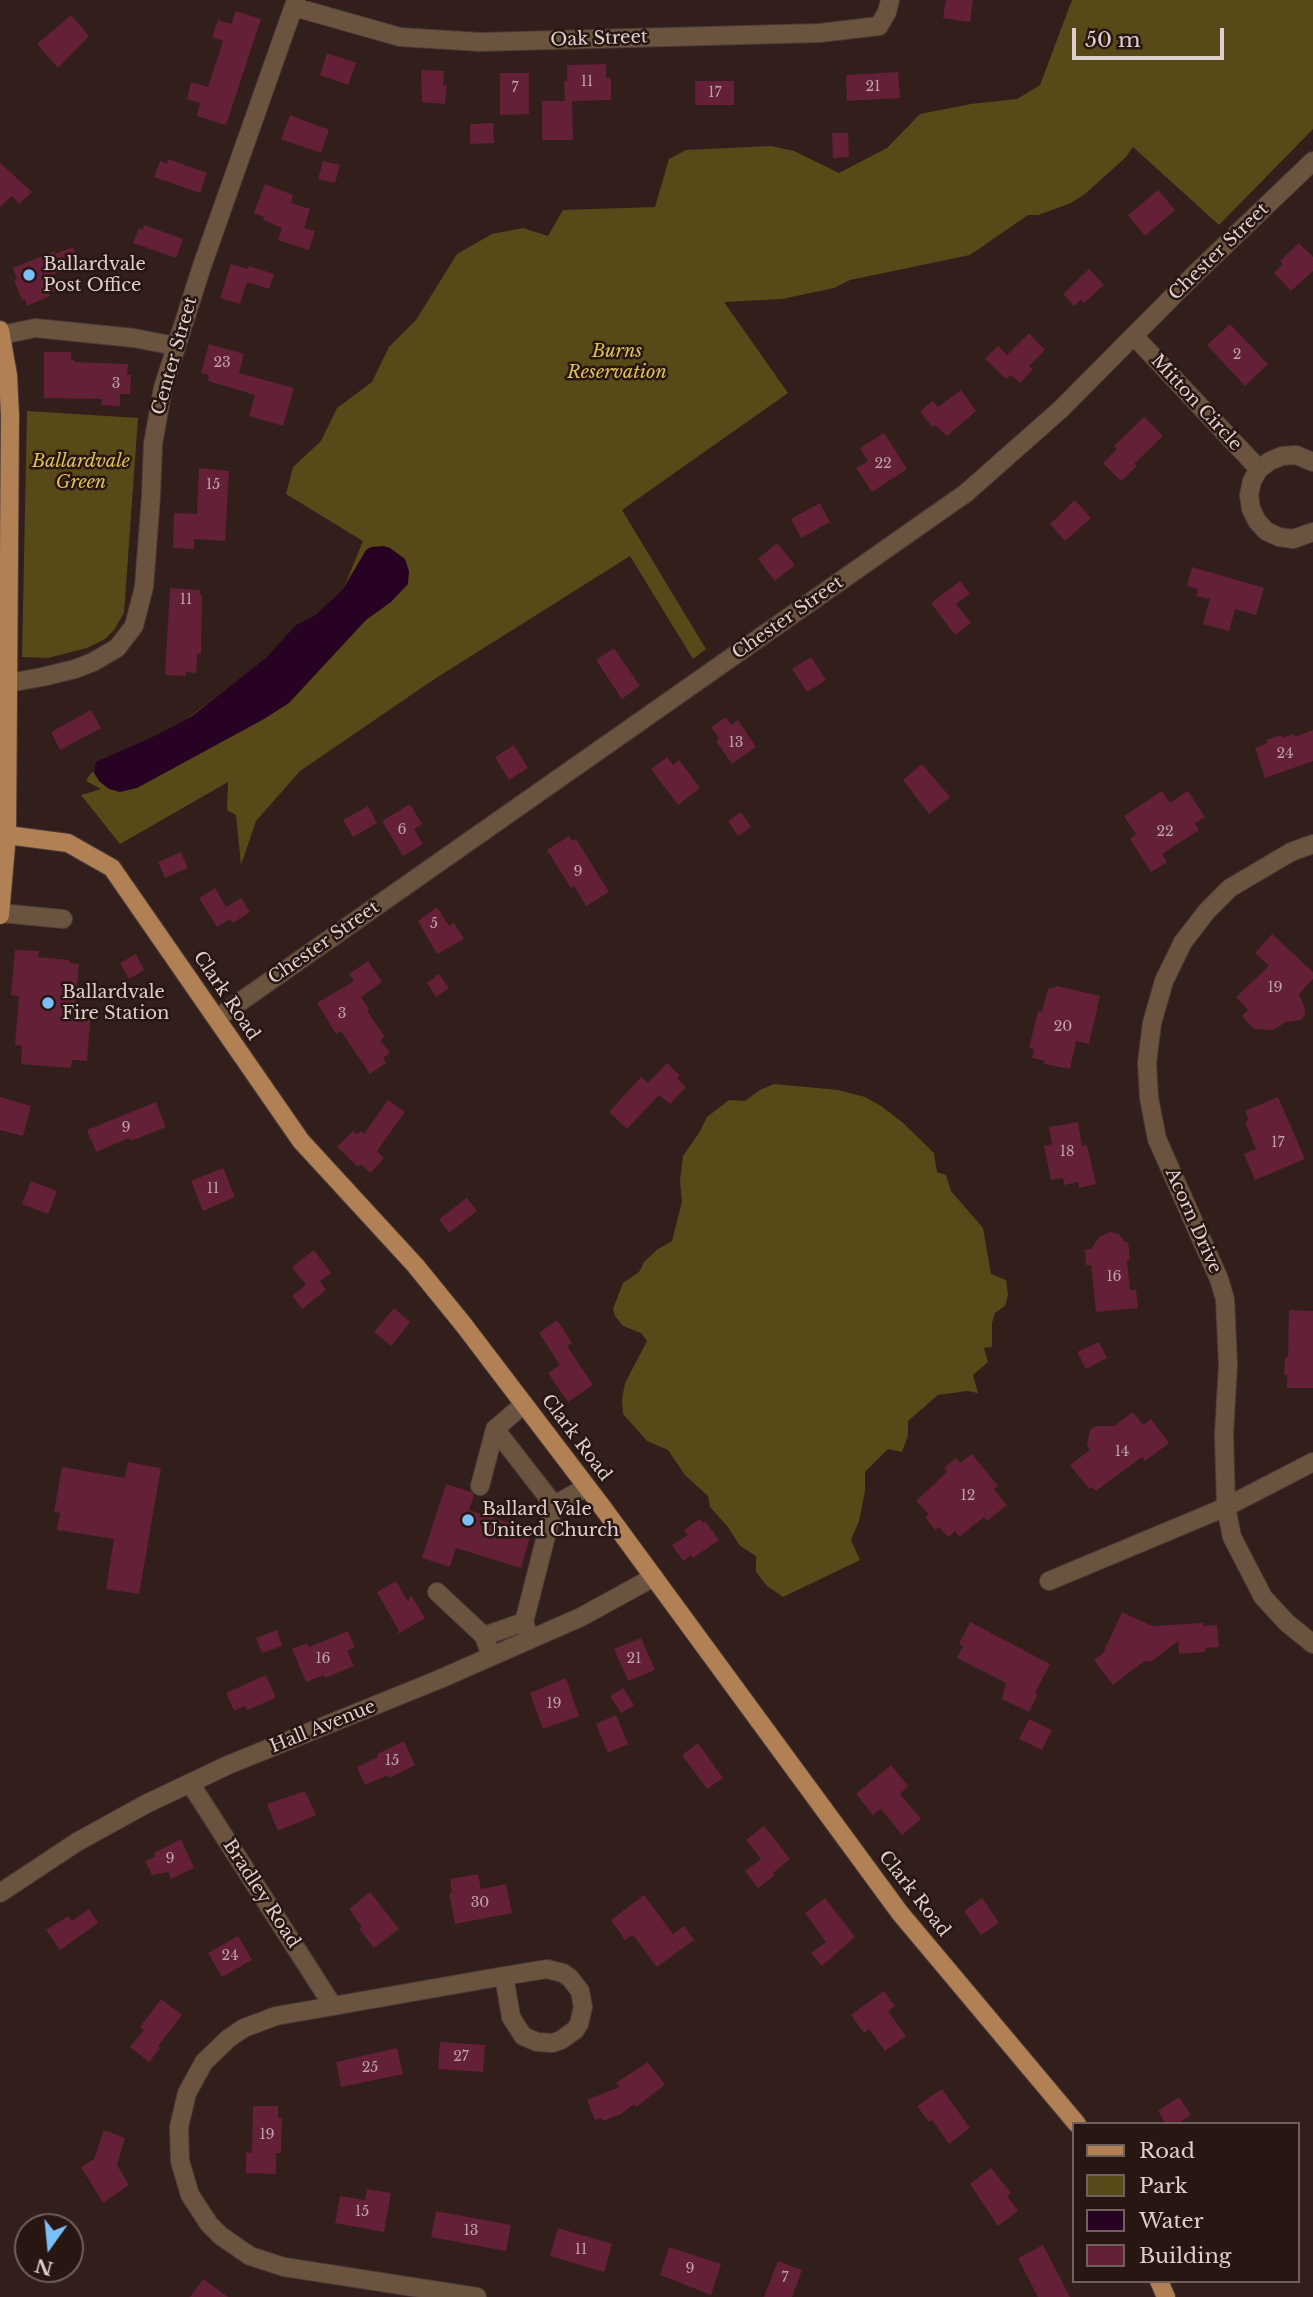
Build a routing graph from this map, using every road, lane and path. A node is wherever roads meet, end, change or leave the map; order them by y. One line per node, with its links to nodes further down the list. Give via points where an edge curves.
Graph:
1 (890, 0): 2 (street, Oak Street, via 879,26 820,33 480,42 400,37)
2 (295, 4): 6 (street, Center Street)
3 (1313, 161): 5 (street, Chester Street)
4 (1, 332): 6 (street, via 39,328); 7 (main road, via 9,384)
5 (1134, 336): 9 (street, Mitton Circle); 17 (street, Chester Street, via 966,493)
6 (175, 346): 12 (street, Center Street, via 155,422 147,558 134,626 117,648 93,662)
7 (5, 462): 11 (main road)
8 (1313, 462): 9 (street, via 1296,455 1282,456)
9 (1259, 469): 10 (street, via 1249,495 1257,522 1279,537 1293,539)
10 (1313, 532)
11 (4, 633): 12 (main road)
12 (8, 683): 13 (main road)
13 (7, 835): 15 (main road); 17 (main road, Clark Road, via 68,844 112,868)
14 (1313, 844): 24 (street, Acorn Drive, via 1230,888 1207,911 1183,942 1164,981 1152,1023 1147,1063 1157,1139 1225,1299)
15 (0, 914): 16 (street)
16 (63, 919)
17 (217, 1018): 18 (main road, Clark Road, via 301,1141 415,1265)
18 (524, 1404): 19 (street); 22 (main road, Clark Road)
19 (495, 1429): 21 (street); 23 (street)
20 (1313, 1462): 24 (street)
21 (480, 1486)
22 (587, 1487): 23 (street); 25 (main road, Clark Road)
23 (554, 1505): 28 (street)
24 (1226, 1507): 26 (street); 31 (street, Acorn Drive, via 1232,1537 1263,1597)
25 (654, 1577): 30 (street, Hall Avenue); 37 (main road, Clark Road, via 900,1913)
26 (1049, 1581)
27 (437, 1592): 29 (street)
28 (524, 1622): 29 (street); 30 (street)
29 (484, 1636): 32 (street)
30 (530, 1639): 32 (street, Hall Avenue)
31 (1313, 1644)
32 (491, 1656): 33 (street, Hall Avenue)
33 (190, 1783): 34 (street, Hall Avenue, via 77,1842); 36 (street, Bradley Road)
34 (0, 1893)
35 (504, 1976): 35 (street, via 547,1969 570,1978 580,1991 583,2007 575,2031 553,2043 523,2036 511,2017); 36 (street)
36 (333, 2006): 38 (street, via 259,2021 229,2038 204,2063 187,2093 179,2127 180,2161 190,2194 221,2236 250,2256)
37 (1075, 2122)
38 (477, 2297)

